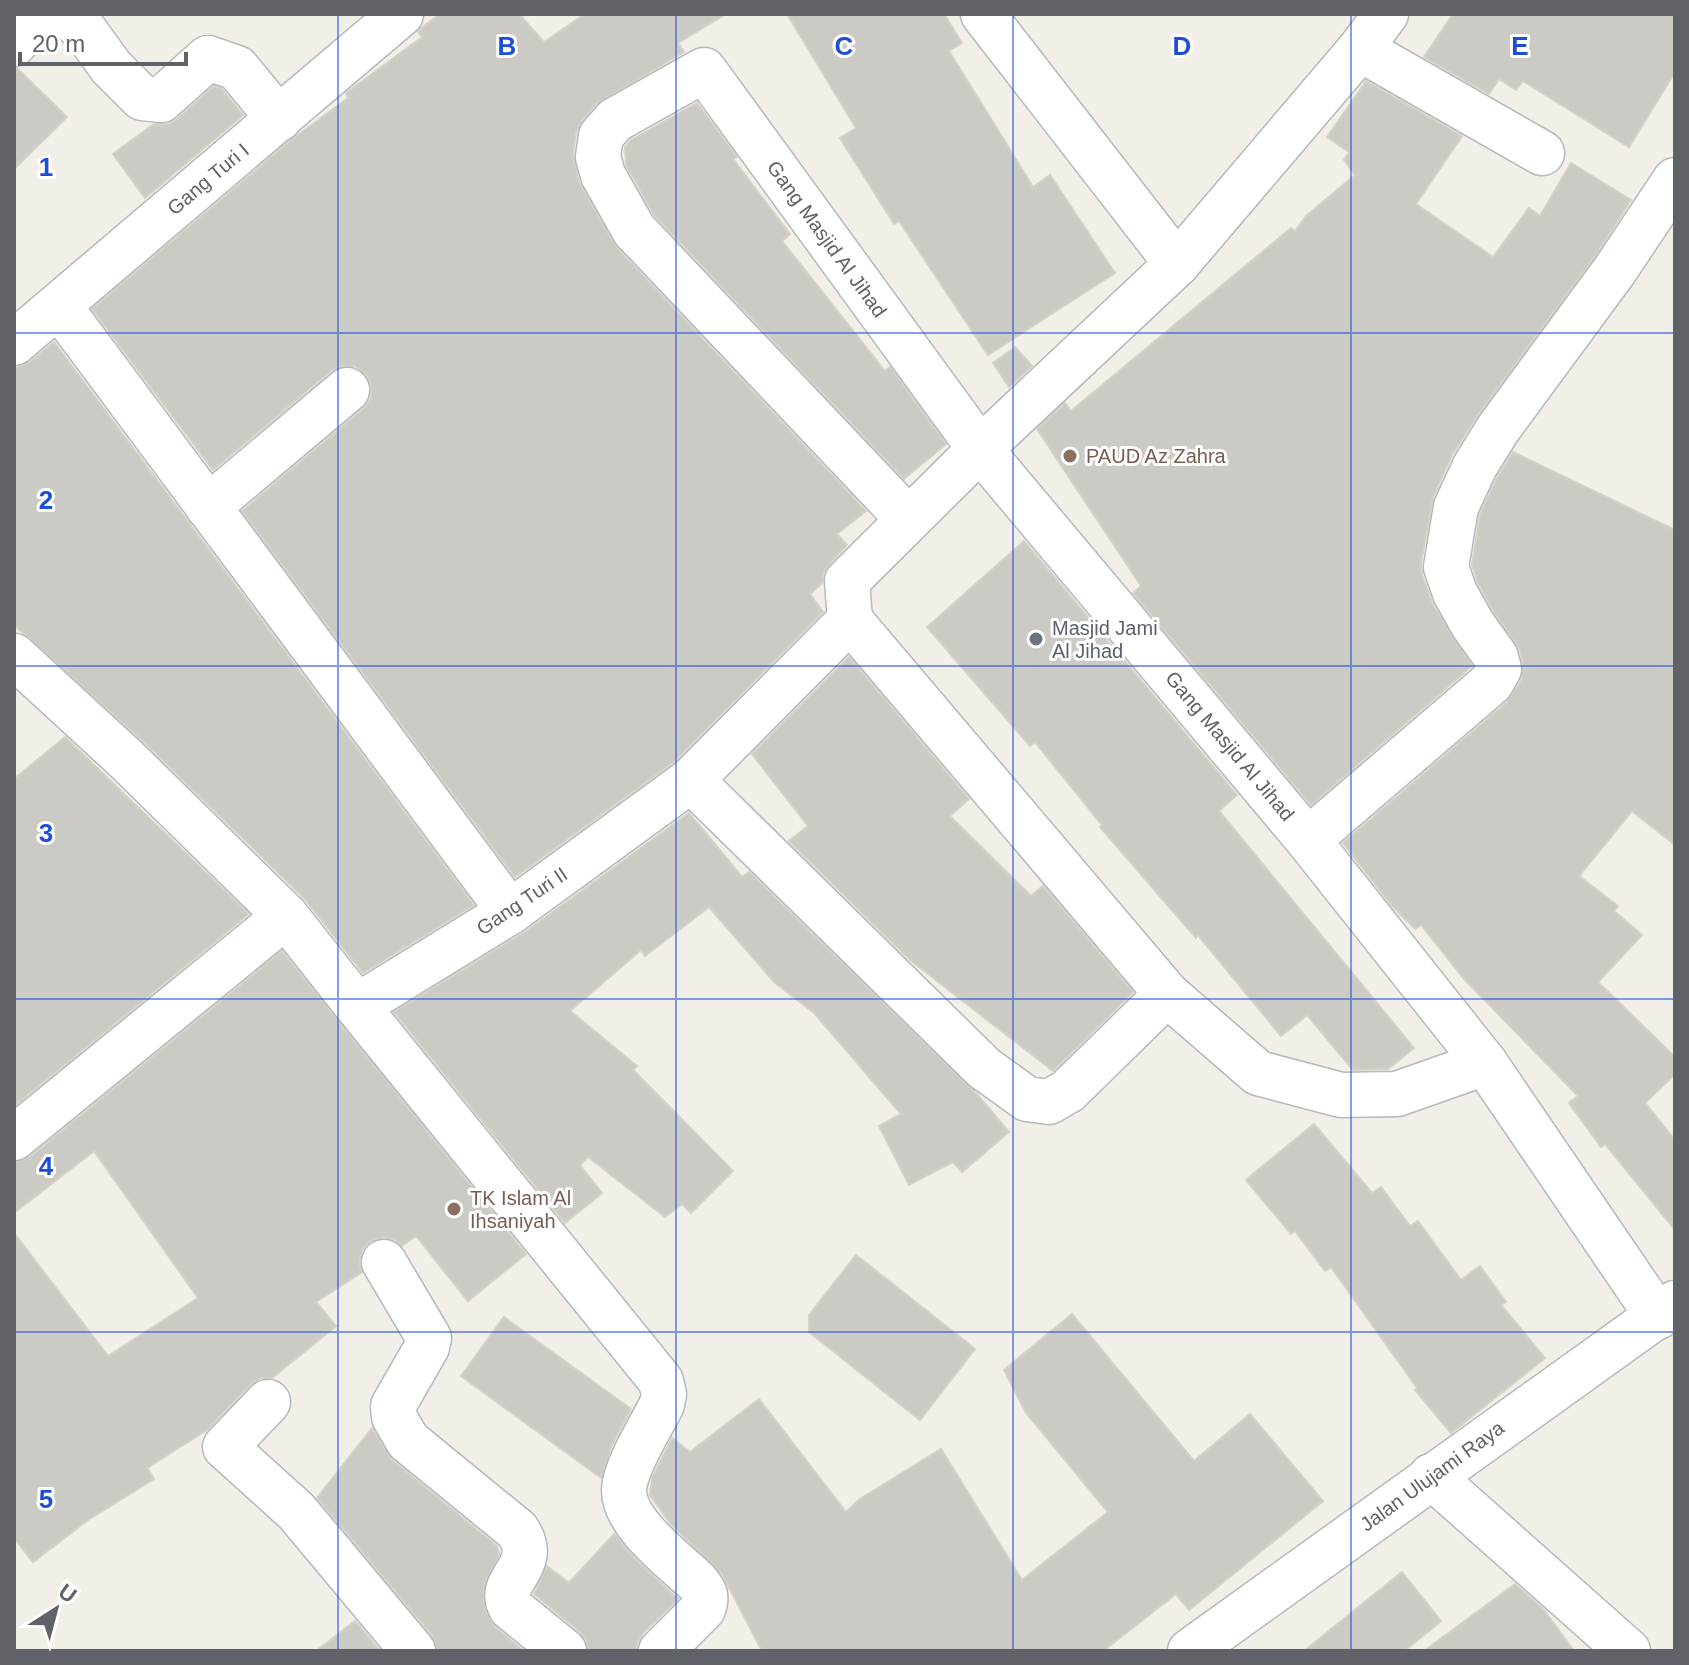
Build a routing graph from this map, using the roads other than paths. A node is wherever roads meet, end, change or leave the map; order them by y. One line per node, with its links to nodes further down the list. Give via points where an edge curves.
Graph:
1 (48, 14): 6 (street)
2 (66, 14): 8 (street, via 142,98 161,100 208,58 237,68)
3 (401, 14): 8 (street, Gang Turi I)
4 (983, 14): 11 (street)
5 (1386, 14): 7 (street)
6 (14, 44)
7 (1360, 49): 9 (street); 11 (street)
8 (279, 119): 12 (street, Gang Turi I)
9 (1542, 153)
10 (1675, 180): 21 (street, via 1498,429 1456,507 1446,567 1455,593 1496,657 1496,676)
11 (1177, 264): 15 (street)
12 (59, 306): 13 (street, Gang Turi I); 16 (street)
13 (14, 343)
14 (347, 390): 16 (street)
15 (980, 449): 17 (street); 17 (street, Gang Masjid Al Jihad, via 704,70 615,120 601,136 598,157 634,230); 21 (street, Gang Masjid Al Jihad)
16 (208, 507): 22 (street)
17 (908, 519): 18 (street, via 847,581)
18 (850, 620): 20 (street, Gang Turi II); 24 (street)
19 (14, 656): 23 (street)
20 (691, 780): 22 (street, Gang Turi II); 24 (street, via 984,1068 1027,1099 1049,1102 1068,1091)
21 (1308, 840): 26 (street, Gang Masjid Al Jihad)
22 (510, 912): 25 (street, Gang Turi II)
23 (286, 916): 25 (street); 27 (street)
24 (1167, 994): 26 (street, via 1258,1073 1341,1095 1397,1094)
25 (357, 1006): 35 (street, via 661,1381 662,1404 629,1470 627,1506 634,1522 697,1582 706,1600)
26 (1485, 1063): 29 (street, Gang Masjid Al Jihad)
27 (14, 1138)
28 (384, 1262): 34 (street, via 429,1338 393,1406 399,1429 517,1530 525,1542 525,1559 506,1600)
29 (1666, 1310): 31 (street, Jalan Ulujami Raya)
30 (268, 1402): 33 (street, via 225,1447 296,1511)
31 (1431, 1476): 32 (street, Jalan Ulujami Raya); 36 (street)
32 (1213, 1645)
33 (413, 1651)
34 (564, 1651)
35 (661, 1651)
36 (1628, 1651)

